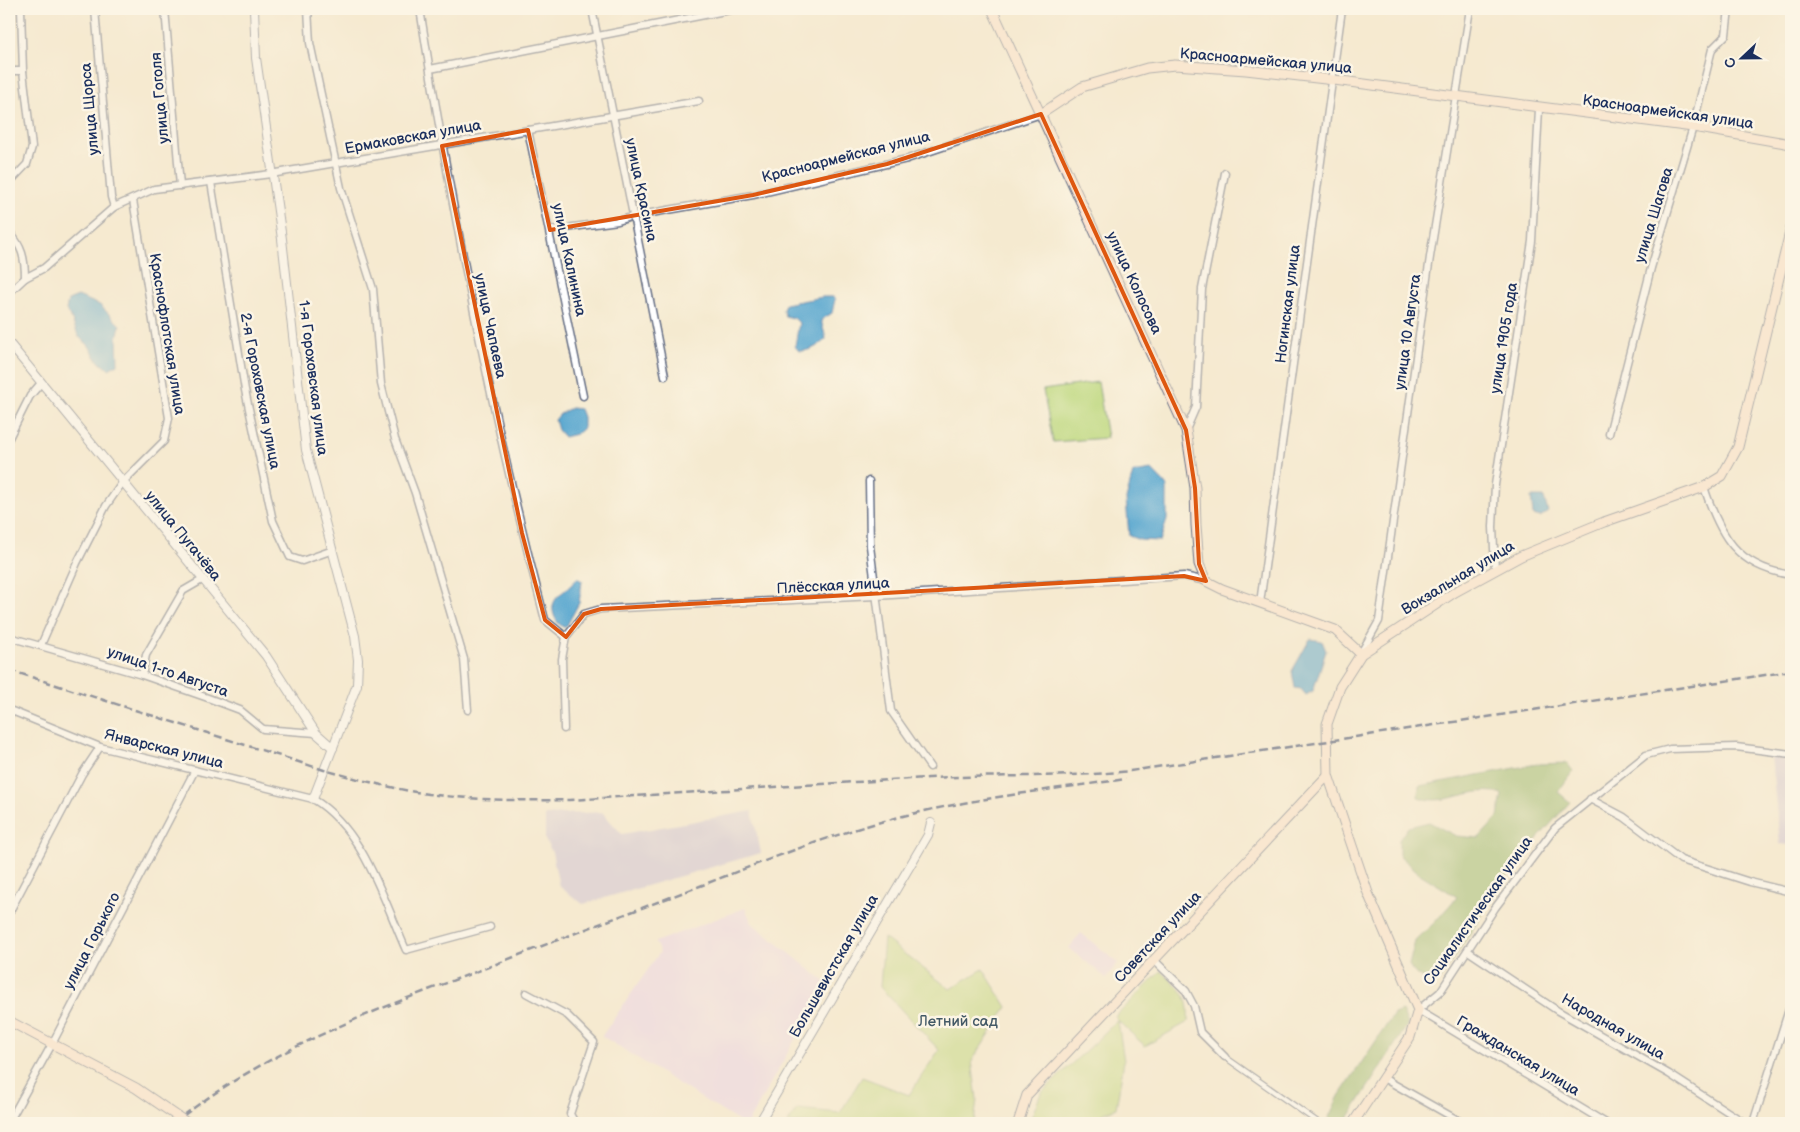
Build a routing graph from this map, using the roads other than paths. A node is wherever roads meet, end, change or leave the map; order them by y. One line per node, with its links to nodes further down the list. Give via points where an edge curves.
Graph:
1 (21, 9): 16 (street)
2 (95, 9): 34 (street, улица Щорса)
3 (166, 9): 32 (street, улица Гоголя)
4 (254, 9): 28 (street, 1-я Гороховская улица, via 256,58)
5 (308, 9): 27 (street, via 310,43)
6 (420, 9): 14 (street, улица Чапаева)
7 (592, 9): 13 (street, улица Красина)
8 (735, 9): 13 (street)
9 (992, 9): 21 (main road, улица Колосова)
10 (1342, 9): 17 (street, Ногинская улица)
11 (1470, 9): 18 (street, улица 10 Августа)
12 (1730, 9): 23 (street, улица Шагова, via 1726,35 1712,50)
13 (598, 36): 14 (street); 22 (street, улица Красина)
14 (430, 69): 26 (street, улица Чапаева)
15 (9, 71): 16 (street)
16 (23, 71): 31 (street, via 32,147 27,164)
17 (1334, 80): 18 (main road, Красноармейская улица); 21 (main road, Красноармейская улица, via 1210,67 1174,65 1147,68 1082,87); 57 (street, Ногинская улица, via 1310,227)
18 (1457, 97): 20 (main road, Красноармейская улица); 61 (street, улица 10 Августа, via 1430,257 1379,621)
19 (699, 101): 22 (street, Ермаковская улица)
20 (1539, 109): 23 (main road, Красноармейская улица); 52 (street, улица 1905 года, via 1532,241 1495,485)
21 (1041, 114): 35 (street, Красноармейская улица, via 907,159 753,195); 45 (main road, улица Колосова)
22 (612, 116): 24 (street, Ермаковская улица); 35 (street, улица Красина)
23 (1693, 127): 25 (main road, Красноармейская улица); 46 (street, улица Шагова, via 1651,268)
24 (528, 130): 26 (street, Ермаковская улица); 37 (street, улица Калинина)
25 (1791, 144)
26 (442, 146): 27 (street, Ермаковская улица); 59 (street, улица Чапаева, via 522,533 545,620)
27 (336, 163): 28 (street, Ермаковская улица); 63 (street, via 373,289 381,384 464,659)
28 (271, 174): 30 (street, Ермаковская улица); 51 (street, 1-я Гороховская улица, via 282,239 306,450)
29 (1224, 174): 45 (street, via 1202,288 1196,407)
30 (211, 182): 32 (street, Ермаковская улица); 51 (street, 2-я Гороховская улица, via 244,390 274,521 290,557 302,561)
31 (9, 183)
32 (180, 186): 33 (street, Ермаковская улица, via 154,189)
33 (133, 200): 34 (street); 49 (street, Краснофлотская улица, via 169,418 164,441)
34 (114, 207): 39 (street, via 44,268)
35 (634, 216): 37 (street, Красноармейская улица); 42 (street, улица Красина)
36 (1791, 228): 50 (main road, Вокзальная улица, via 1738,447 1722,476)
37 (550, 230): 44 (street, улица Калинина)
38 (9, 231): 39 (street, via 20,245 25,259)
39 (25, 278): 40 (street)
40 (9, 293)
41 (9, 343): 43 (street, улица Пугачёва)
42 (664, 376)
43 (41, 384): 47 (street, via 30,396); 49 (street, улица Пугачёва)
44 (583, 396)
45 (1186, 430): 55 (main road, улица Колосова, via 1194,479 1200,564)
46 (1609, 434)
47 (9, 438)
48 (869, 481): 56 (street, via 870,546)
49 (122, 483): 54 (street, улица Пугачёва); 60 (street, Краснофлотская улица, via 106,506)
50 (1704, 487): 52 (main road, Вокзальная улица, via 1604,522); 53 (street, via 1713,515 1727,540 1750,563)
51 (333, 550): 68 (street, 1-я Гороховская улица, via 358,660 358,685)
52 (1495, 570): 61 (main road, Вокзальная улица, via 1455,592)
53 (1791, 575)
54 (202, 580): 62 (street, via 182,591 146,656); 66 (street, улица Пугачёва, via 266,656)
55 (1206, 581): 56 (street, Плёсская улица, via 1184,576); 57 (main road)
56 (876, 596): 59 (street, Плёсская улица, via 601,609 584,614); 70 (street, via 891,711)
57 (1260, 603): 61 (main road, via 1335,630)
58 (9, 637): 60 (street, улица 1-го Августа)
59 (566, 637): 65 (street, Плёсская улица, via 562,659)
60 (41, 645): 62 (street, улица 1-го Августа)
61 (1361, 654): 72 (main road, Вокзальная улица, via 1340,687 1327,724)
62 (142, 675): 66 (street, улица 1-го Августа, via 240,710 263,729)
63 (468, 710)
64 (11, 713): 67 (street, Январская улица)
65 (564, 729)
66 (316, 733): 68 (street, улица Пугачёва)
67 (100, 747): 71 (street, Январская улица); 77 (street, via 82,774)
68 (333, 748): 73 (street, 1-я Гороховская улица)
69 (1791, 754): 74 (street, Социалистическая улица, via 1736,747 1670,750 1646,755)
70 (930, 767)
71 (194, 770): 73 (street, Январская улица); 85 (street, улица Горького)
72 (1328, 775): 80 (main road, Советская улица); 83 (main road, Вокзальная улица, via 1368,893)
73 (313, 799): 78 (street, via 331,810 362,852 406,950)
74 (1590, 799): 76 (street, via 1624,817 1681,860); 79 (street, Социалистическая улица, via 1555,828 1495,908)
75 (931, 823): 91 (street, Большевистская улица, via 928,836)
76 (1791, 892)
77 (9, 913)
78 (490, 927)
79 (1468, 951): 83 (street, Социалистическая улица, via 1440,992); 97 (street, Народная улица, via 1558,1010 1669,1074)
80 (1155, 961): 86 (street, via 1186,990 1194,1006 1200,1032); 92 (main road, Советская улица, via 1027,1095)
81 (526, 993): 90 (street, via 567,1015 594,1042 570,1114)
82 (1791, 1002): 98 (street)
83 (1418, 1010): 87 (main road, via 1410,1036); 96 (street, Гражданская улица)
84 (9, 1021): 85 (main road)
85 (52, 1044): 88 (street, улица Горького); 89 (main road, bridge, via 136,1088)
86 (1225, 1057): 93 (street)
87 (1383, 1078): 94 (main road); 95 (street)
88 (9, 1122)
89 (187, 1123)
90 (575, 1123)
91 (759, 1123)
92 (1018, 1123)
93 (1319, 1123)
94 (1353, 1123)
95 (1462, 1123)
96 (1606, 1123)
97 (1745, 1123)
98 (1753, 1123)

